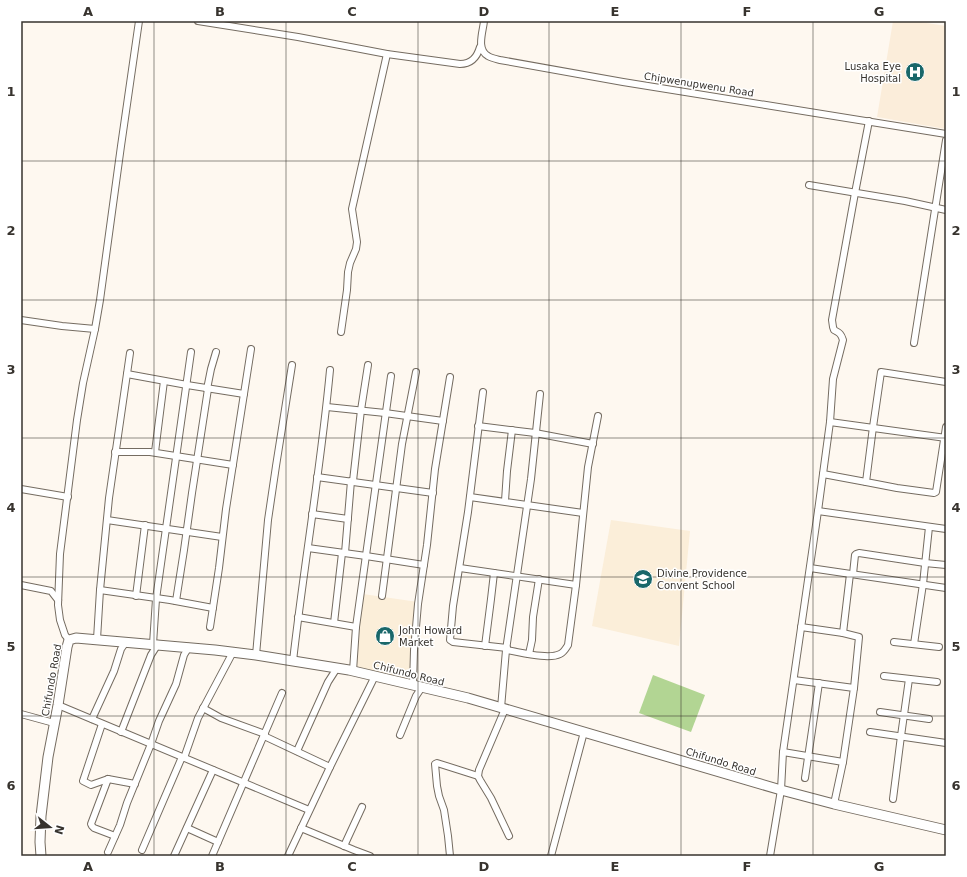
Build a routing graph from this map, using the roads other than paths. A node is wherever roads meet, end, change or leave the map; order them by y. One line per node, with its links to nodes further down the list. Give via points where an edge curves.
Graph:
1 (139, 21): 14 (street)
2 (198, 21): 5 (street)
3 (484, 21): 4 (street)
4 (480, 47): 5 (street, via 476,58 465,64); 6 (street, Chipwenupwenu Road, via 484,54 500,60)
5 (387, 54): 15 (street, via 352,209 357,242 348,272)
6 (869, 121): 7 (street, Chipwenupwenu Road); 10 (street)
7 (946, 134)
8 (946, 140): 11 (street)
9 (810, 185): 10 (street)
10 (854, 193): 11 (street); 41 (street, via 832,320 834,330 842,335 843,340 833,379)
11 (936, 208): 12 (street); 16 (street)
12 (946, 210)
13 (21, 320): 14 (street)
14 (95, 329): 63 (street, via 77,420)
15 (341, 332)
16 (914, 343)
17 (251, 349): 33 (street)
18 (191, 352): 30 (street)
19 (216, 352): 31 (street)
20 (130, 353): 25 (street)
21 (368, 364): 36 (street)
22 (292, 365): 119 (street, via 268,520)
23 (330, 370): 35 (street)
24 (416, 372): 38 (street)
25 (127, 374): 28 (street); 49 (street)
26 (391, 376): 37 (street)
27 (450, 377): 40 (street)
28 (164, 381): 30 (street); 50 (street)
29 (946, 382): 43 (street, via 881,372)
30 (187, 386): 31 (street); 51 (street)
31 (208, 389): 33 (street); 52 (street)
32 (483, 392): 42 (street)
33 (244, 394): 53 (street)
34 (540, 394): 46 (street)
35 (326, 407): 36 (street); 55 (street)
36 (361, 410): 37 (street); 56 (street)
37 (385, 413): 38 (street); 58 (street)
38 (408, 416): 40 (street); 59 (street)
39 (598, 416): 48 (street)
40 (443, 421): 61 (street)
41 (830, 422): 43 (street); 54 (street)
42 (478, 426): 45 (street); 62 (street)
43 (873, 427): 47 (street); 57 (street)
44 (946, 427): 47 (street)
45 (512, 430): 46 (street); 64 (street)
46 (535, 433): 48 (street); 65 (street)
47 (945, 438): 57 (street, via 936,492)
48 (593, 444): 67 (street)
49 (116, 452): 50 (street); 70 (street)
50 (155, 452): 51 (street)
51 (177, 456): 52 (street); 73 (street)
52 (197, 460): 53 (street); 75 (street)
53 (233, 466): 76 (street)
54 (824, 474): 57 (street); 66 (street)
55 (317, 477): 56 (street); 68 (street)
56 (352, 481): 58 (street); 69 (street)
57 (866, 482)
58 (376, 484): 59 (street); 79 (street)
59 (397, 487): 61 (street); 80 (street)
60 (21, 489): 63 (street)
61 (433, 493): 82 (street)
62 (470, 496): 64 (street); 84 (street)
63 (68, 497): 98 (street, via 60,554)
64 (505, 501): 65 (street)
65 (527, 505): 67 (street); 88 (street)
66 (818, 511): 72 (street); 85 (street)
67 (583, 513): 92 (street)
68 (312, 514): 69 (street); 77 (street)
69 (348, 519): 78 (street)
70 (107, 520): 71 (street); 94 (street)
71 (146, 525): 73 (street); 95 (street)
72 (929, 527): 74 (street); 81 (street)
73 (166, 528): 75 (street); 97 (street)
74 (946, 530)
75 (186, 531): 76 (street); 99 (street)
76 (222, 537): 100 (street)
77 (308, 548): 78 (street); 101 (street)
78 (343, 553): 79 (street); 102 (street)
79 (366, 556): 80 (street); 104 (street)
80 (387, 559): 82 (street); 96 (street)
81 (925, 563): 83 (street); 87 (street, via 859,553 855,555); 90 (street)
82 (424, 565): 129 (street, via 414,650)
83 (946, 565)
84 (460, 568): 86 (street); 113 (street, via 450,640)
85 (810, 568): 87 (street); 105 (street)
86 (494, 573): 88 (street); 113 (street)
87 (851, 574): 90 (street); 106 (street)
88 (517, 576): 89 (street); 116 (street)
89 (539, 579): 92 (street); 118 (street)
90 (923, 584): 93 (street); 112 (street)
91 (21, 585): 98 (street, via 51,591)
92 (576, 585): 118 (street, via 566,650 561,654 545,657)
93 (946, 588)
94 (100, 590): 95 (street); 107 (street)
95 (136, 596): 97 (street)
96 (382, 596)
97 (156, 599): 99 (street); 111 (street)
98 (58, 600): 108 (street, via 60,620)
99 (176, 601): 100 (street)
100 (213, 608): 103 (street)
101 (298, 617): 102 (street); 120 (street)
102 (334, 623): 104 (street)
103 (210, 627)
104 (356, 627): 122 (street)
105 (801, 627): 106 (street); 126 (street)
106 (843, 633): 130 (street, via 858,636 860,639)
107 (97, 639): 108 (street, Chifundo Road); 109 (street, Chifundo Road)
108 (69, 640): 132 (street, Chifundo Road)
109 (126, 642): 111 (street, Chifundo Road); 138 (street)
110 (894, 642): 112 (street)
111 (155, 644): 114 (street, Chifundo Road); 142 (street)
112 (914, 644): 115 (street)
113 (485, 646): 116 (street)
114 (189, 647): 117 (street, Chifundo Road); 149 (street)
115 (939, 648)
116 (507, 649): 118 (street); 134 (street)
117 (233, 652): 119 (street, Chifundo Road); 133 (street)
118 (529, 654)
119 (256, 655): 120 (street, Chifundo Road)
120 (293, 661): 121 (street, Chifundo Road)
121 (337, 668): 122 (street, Chifundo Road); 150 (street, via 328,682)
122 (353, 671): 123 (street, Chifundo Road)
123 (375, 676): 129 (street, Chifundo Road); 155 (street)
124 (884, 676): 125 (street)
125 (909, 679): 127 (street); 137 (street)
126 (794, 680): 128 (street); 151 (street)
127 (937, 682)
128 (819, 683): 130 (street); 152 (street)
129 (417, 686): 134 (street, Chifundo Road); 146 (street, via 416,696)
130 (854, 688): 154 (street)
131 (282, 693): 145 (street)
132 (58, 705): 138 (street); 140 (street, Chifundo Road)
133 (203, 708): 145 (street); 153 (street)
134 (503, 709): 143 (street, Chifundo Road); 157 (street)
135 (880, 712): 137 (street)
136 (21, 714): 140 (street)
137 (904, 715): 139 (street); 147 (street)
138 (92, 719): 141 (street)
139 (929, 719)
140 (54, 723): 176 (street, Chifundo Road, via 41,816)
141 (102, 724): 142 (street); 159 (street, via 83,781 91,785)
142 (121, 732): 149 (street)
143 (584, 732): 162 (street, Chifundo Road); 182 (street)
144 (870, 732): 147 (street)
145 (264, 735): 150 (street); 160 (street)
146 (400, 736)
147 (901, 736): 148 (street); 163 (street)
148 (946, 743)
149 (151, 744): 153 (street); 161 (street)
150 (297, 751): 155 (street)
151 (783, 752): 152 (street); 162 (street)
152 (808, 756): 154 (street); 158 (street)
153 (183, 757): 156 (street); 174 (street)
154 (843, 762): 164 (street)
155 (330, 767): 166 (street)
156 (213, 770): 160 (street); 167 (street)
157 (478, 776): 171 (street); 181 (street, via 435,764)
158 (805, 778)
159 (108, 779): 161 (street); 170 (street, via 91,824 94,828)
160 (243, 782): 166 (street); 172 (street)
161 (135, 784): 170 (street)
162 (781, 790): 164 (street, Chifundo Road); 183 (street)
163 (893, 799)
164 (834, 804): 169 (street, Chifundo Road)
165 (362, 807): 173 (street)
166 (309, 810): 168 (street)
167 (187, 828): 172 (street); 177 (street)
168 (301, 828): 173 (street); 179 (street)
169 (946, 830)
170 (115, 836): 175 (street)
171 (509, 836)
172 (218, 842): 178 (street)
173 (344, 846): 180 (street)
174 (142, 850)
175 (108, 852)
176 (41, 856)
177 (174, 856)
178 (212, 856)
179 (288, 856)
180 (370, 856)
181 (450, 856)
182 (551, 856)
183 (770, 856)

